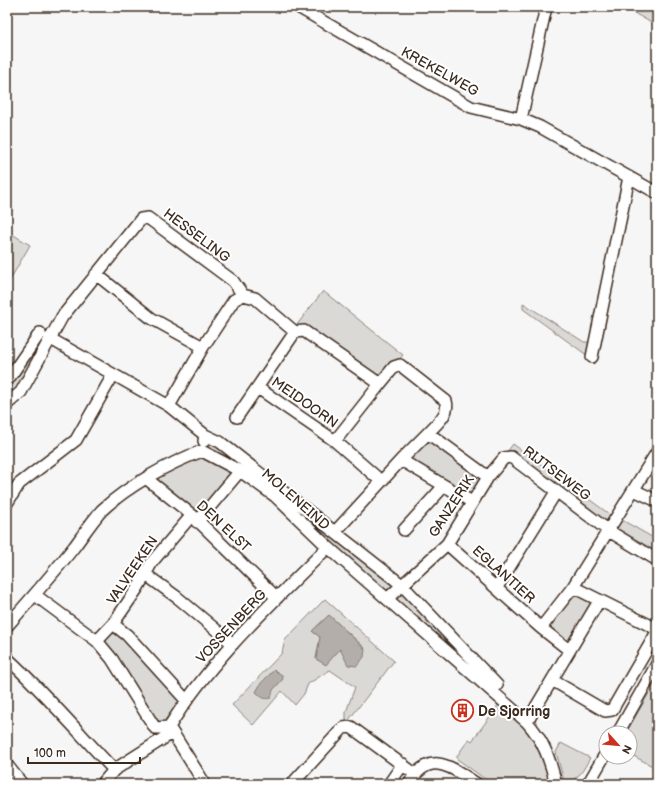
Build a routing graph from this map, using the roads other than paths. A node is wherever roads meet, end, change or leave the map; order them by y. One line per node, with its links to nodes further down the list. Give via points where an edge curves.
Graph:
1 (298, 7): 3 (street, KREKELWEG, via 471,107)
2 (546, 7): 3 (street)
3 (521, 119): 4 (street, KREKELWEG)
4 (629, 177): 5 (street, KREKELWEG); 11 (street)
5 (657, 193)
6 (96, 274): 7 (street, HESSELING, via 141,220 148,218 234,281); 9 (street, HESSELING); 10 (street, via 152,318)
7 (243, 295): 8 (street, via 255,298); 10 (street, via 234,300)
8 (296, 332): 14 (street, via 304,331); 15 (street, MEIDOORN)
9 (45, 336): 12 (street, MOLENEIND); 13 (street); 16 (street, via 21,392)
10 (203, 347): 17 (street)
11 (592, 357)
12 (113, 374): 17 (street, MOLENEIND); 34 (street, via 76,440 19,484)
13 (7, 381)
14 (380, 384): 19 (street, via 394,367 400,365 446,401 447,412); 21 (street, MEIDOORN)
15 (258, 388): 18 (street, MEIDOORN); 21 (street, MEIDOORN)
16 (7, 404)
17 (169, 406): 20 (street, MOLENEIND)
18 (236, 417)
19 (428, 432): 24 (street); 26 (street)
20 (205, 435): 22 (street); 38 (street, MOLENEIND, via 220,442)
21 (335, 441): 28 (street, MEIDOORN)
22 (202, 451): 25 (street, MOLENEIND); 27 (street, via 184,458)
23 (657, 452): 30 (street)
24 (401, 460): 28 (street); 29 (street)
25 (240, 471): 35 (street, VALVEEKEN); 40 (street, MOLENEIND, via 275,496)
26 (488, 477): 31 (street, RIJTSEWEG, via 504,458 511,457); 32 (street, GANZERIK)
27 (148, 479): 35 (street, DEN ELST); 46 (street, via 116,498 101,511)
28 (381, 481): 38 (street)
29 (444, 486): 32 (street); 36 (street)
30 (634, 490): 33 (street); 37 (street)
31 (556, 492): 37 (street, RIJTSEWEG); 44 (street)
32 (472, 502): 39 (street, GANZERIK)
33 (657, 502)
34 (7, 504)
35 (194, 519): 42 (street, VALVEEKEN, via 152,562); 47 (street, DEN ELST)
36 (404, 530)
37 (608, 531): 41 (street, RIJTSEWEG); 45 (street)
38 (335, 532): 43 (street, MOLENEIND)
39 (447, 544): 43 (street, GANZERIK); 44 (street, EGLANTIER)
40 (328, 547): 47 (street, VOSSENBERG); 48 (street, MOLENEIND)
41 (657, 560)
42 (145, 574): 50 (street, VALVEEKEN); 55 (street)
43 (402, 584): 48 (street, GANZERIK); 60 (street, MOLENEIND, via 482,667 497,685)
44 (497, 587): 52 (street, EGLANTIER)
45 (573, 587): 49 (street); 52 (street)
46 (35, 595): 51 (street); 54 (street)
47 (277, 598): 55 (street, VOSSENBERG)
48 (387, 599): 60 (street, MOLENEIND)
49 (599, 601): 53 (street); 56 (street)
50 (113, 624): 54 (street, VALVEEKEN); 61 (street, via 127,635)
51 (7, 626)
52 (541, 628): 56 (street, EGLANTIER)
53 (657, 631): 59 (street, via 612,710 605,711)
54 (97, 641): 64 (street, via 112,659 155,728)
55 (233, 644): 61 (street, VOSSENBERG)
56 (569, 650): 59 (street)
57 (7, 658): 68 (street, via 35,684)
58 (657, 664): 63 (street)
59 (552, 680): 62 (street)
60 (492, 691): 62 (street, MOLENEIND)
61 (186, 700): 64 (street, VOSSENBERG)
62 (527, 722): 77 (street, MOLENEIND, via 544,744)
63 (623, 725)
64 (171, 730): 68 (street, VOSSENBERG); 70 (street)
65 (403, 764): 69 (street); 73 (street, via 351,727 343,728); 74 (street)
66 (7, 765): 71 (street)
67 (599, 765): 78 (street)
68 (114, 770): 72 (street, VOSSENBERG)
69 (415, 774): 75 (street); 76 (street, via 432,764 442,764)
70 (203, 781)
71 (22, 784)
72 (102, 784)
73 (292, 784)
74 (389, 784)
75 (410, 784)
76 (477, 784)
77 (556, 784)
78 (588, 784)

